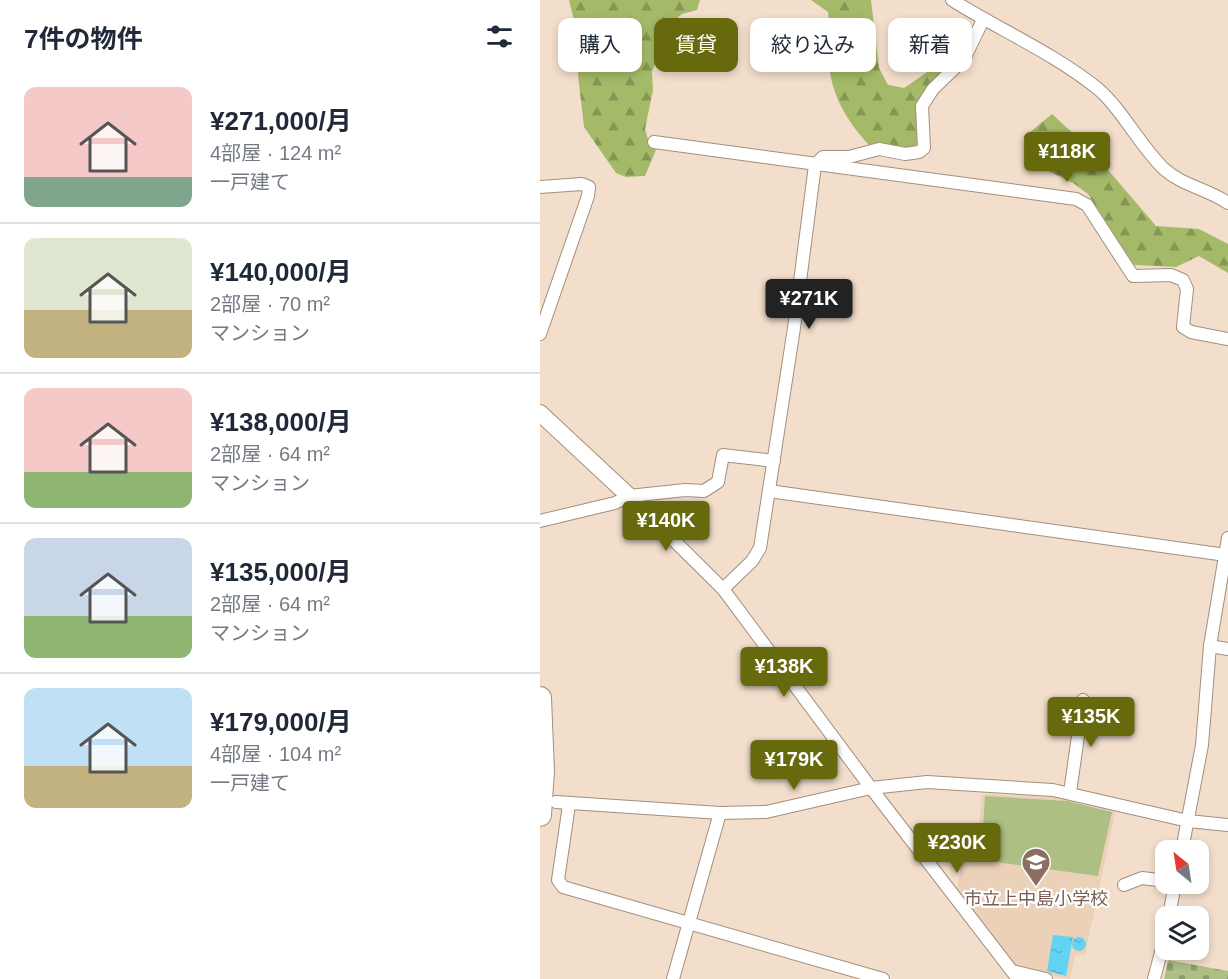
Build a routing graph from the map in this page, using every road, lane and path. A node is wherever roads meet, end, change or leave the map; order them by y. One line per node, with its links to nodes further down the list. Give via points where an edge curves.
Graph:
1 (952, 0): 2 (street)
2 (984, 20): 4 (street, via 964,59 933,89 922,106 924,148 904,154 879,149 849,157 823,158); 6 (street, via 1068,66 1100,91 1179,181)
3 (654, 142): 4 (street)
4 (815, 165): 8 (street, via 1076,199 1087,205 1133,276 1172,275 1183,280 1187,290 1183,327); 10 (street)
5 (540, 187): 7 (street, via 589,187)
6 (1228, 204)
7 (540, 334)
8 (1228, 339)
9 (540, 413): 12 (street)
10 (774, 461): 11 (street); 12 (street, via 723,455 718,482 704,491)
11 (769, 490): 15 (street); 16 (street, via 760,548)
12 (629, 496): 13 (street); 16 (street)
13 (540, 521)
14 (1228, 538): 15 (street)
15 (1226, 555): 17 (street)
16 (723, 589): 21 (street)
17 (1210, 646): 18 (street); 26 (street, via 1202,745)
18 (1228, 649)
19 (540, 698): 24 (highway)
20 (1083, 700): 22 (street)
21 (871, 788): 22 (street, via 927,782); 25 (street, via 766,812); 33 (street)
22 (1070, 793): 26 (street)
23 (569, 805): 24 (street); 25 (street); 31 (street, via 558,880 563,887)
24 (548, 808)
25 (720, 813): 31 (street)
26 (1188, 821): 27 (street); 28 (street)
27 (1228, 825)
28 (1184, 840)
29 (1155, 880): 30 (street, via 1142,878)
30 (1124, 885)
31 (690, 922): 34 (street); 35 (street)
32 (1159, 960): 37 (street)
33 (1015, 975): 36 (street)
34 (673, 979)
35 (882, 979)
36 (1046, 979)
37 (1154, 979)

